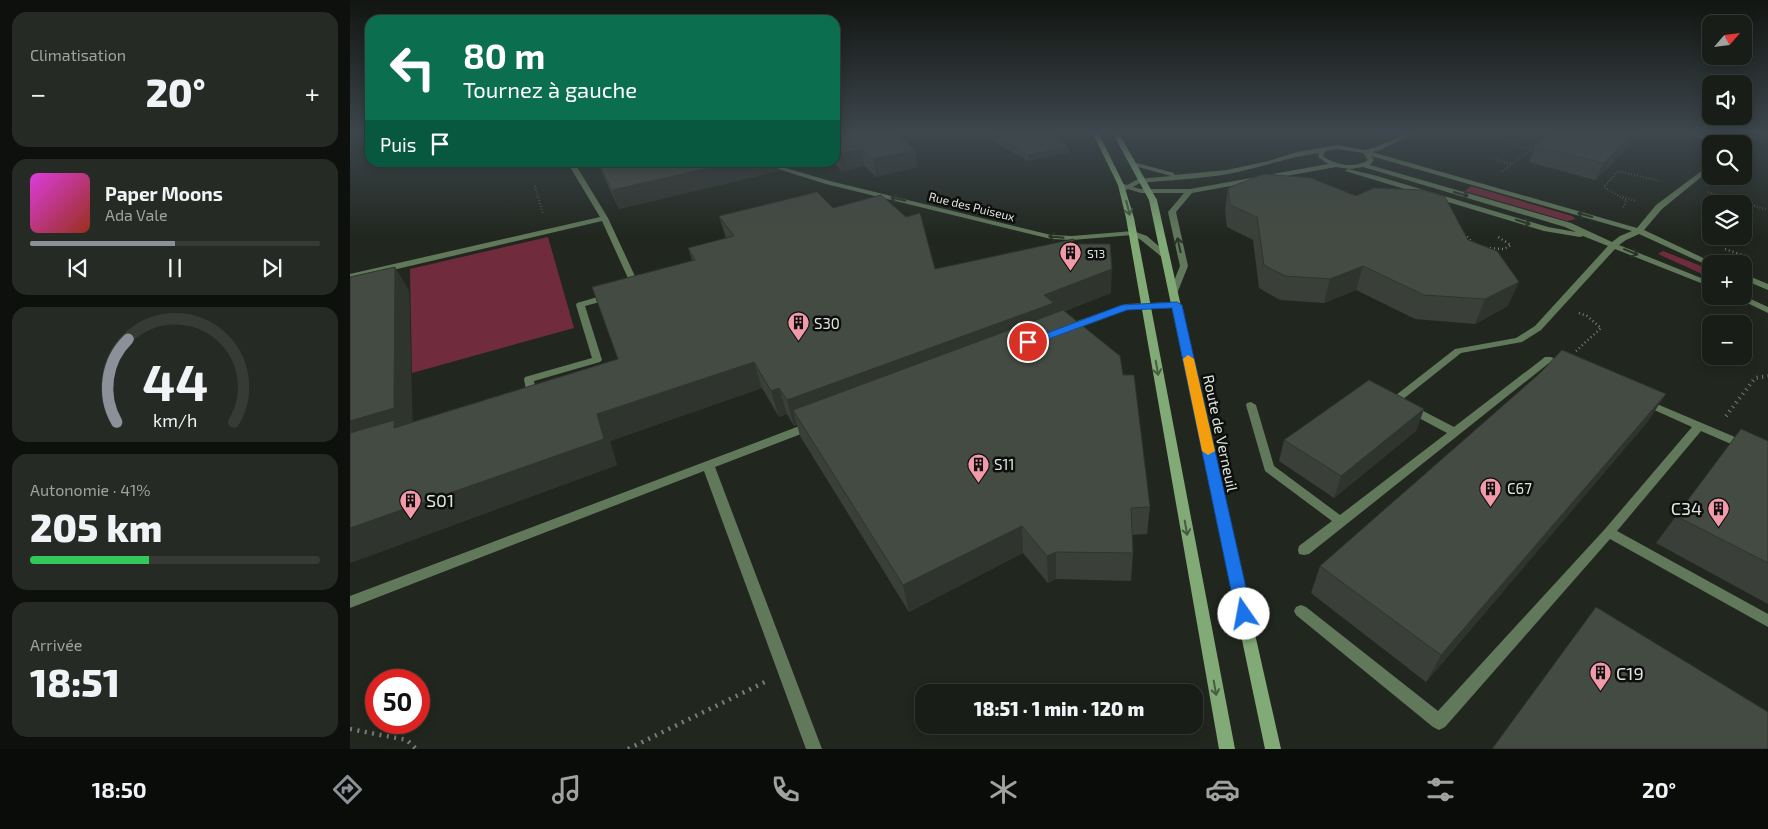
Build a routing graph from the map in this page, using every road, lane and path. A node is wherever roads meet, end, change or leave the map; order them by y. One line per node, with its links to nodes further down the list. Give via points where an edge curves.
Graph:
1 (573, 167): 19 (street)
2 (778, 167): 22 (street, Rue des Puiseux, one-way to 2, via 1051,237)
3 (1113, 167): 16 (main road)
4 (1135, 167): 15 (main road, Route de Verneuil)
5 (1144, 167): 14 (street)
6 (1254, 167): 14 (street)
7 (1320, 167): 17 (street)
8 (1329, 167): 24 (street, one-way to 24, via 1375,177 1547,229)
9 (1371, 167): 24 (street, one-way to 24, via 1568,225)
10 (1418, 167): 21 (street, one-way to 10)
11 (1509, 167): 12 (path)
12 (1501, 173)
13 (1702, 173): 21 (street, via 1659,207)
14 (1178, 176): 15 (street)
15 (1144, 181): 16 (street); 18 (main road, Route de Verneuil)
16 (1123, 187): 18 (street); 22 (main road, one-way to 22)
17 (1190, 191): 18 (street); 32 (street, one-way to 17, via 1184,266 1172,212)
18 (1150, 192): 26 (main road, Route de Verneuil)
19 (604, 218): 28 (street); 42 (street, via 637,289 580,305 596,360 529,379 533,402)
20 (1460, 229): 23 (path, via 1473,243 1484,248 1511,245)
21 (1639, 231): 25 (street); 27 (street)
22 (1133, 233): 26 (street); 35 (main road)
23 (1496, 235)
24 (1592, 237): 25 (street)
25 (1614, 245): 30 (street, one-way to 30); 36 (street)
26 (1166, 256): 32 (main road, Route de Verneuil)
27 (1702, 259)
28 (350, 277)
29 (1752, 280): 31 (street)
30 (1702, 281)
31 (1768, 287)
32 (1174, 291): 34 (main road, Route de Verneuil)
33 (1752, 303): 37 (street)
34 (1177, 305): 35 (street); 62 (main road, Route de Verneuil)
35 (1146, 306): 38 (street, via 1126,307); 61 (main road, one-way to 61)
36 (1560, 306): 39 (path, via 1587,316 1601,328); 47 (street, via 1538,328 1519,340 1458,351 1395,401)
37 (1768, 310)
38 (1055, 332)
39 (1566, 367): 47 (street, via 1548,359)
40 (1768, 376): 44 (path, via 1755,378)
41 (1634, 397): 46 (street)
42 (524, 405)
43 (1251, 405): 50 (street, via 1270,468)
44 (1721, 422)
45 (818, 423): 49 (street)
46 (1698, 426): 48 (street); 51 (street)
47 (1454, 432): 50 (street)
48 (1768, 456)
49 (708, 465): 53 (street); 56 (street)
50 (1340, 521): 52 (street)
51 (1609, 532): 54 (street, via 1439,722); 55 (street)
52 (1304, 550)
53 (350, 602)
54 (1301, 611)
55 (1768, 621)
56 (785, 672): 59 (path); 60 (street)
57 (350, 729): 58 (path, via 407,740)
58 (416, 749)
59 (628, 749)
60 (814, 749)
61 (1227, 749)
62 (1274, 749)

